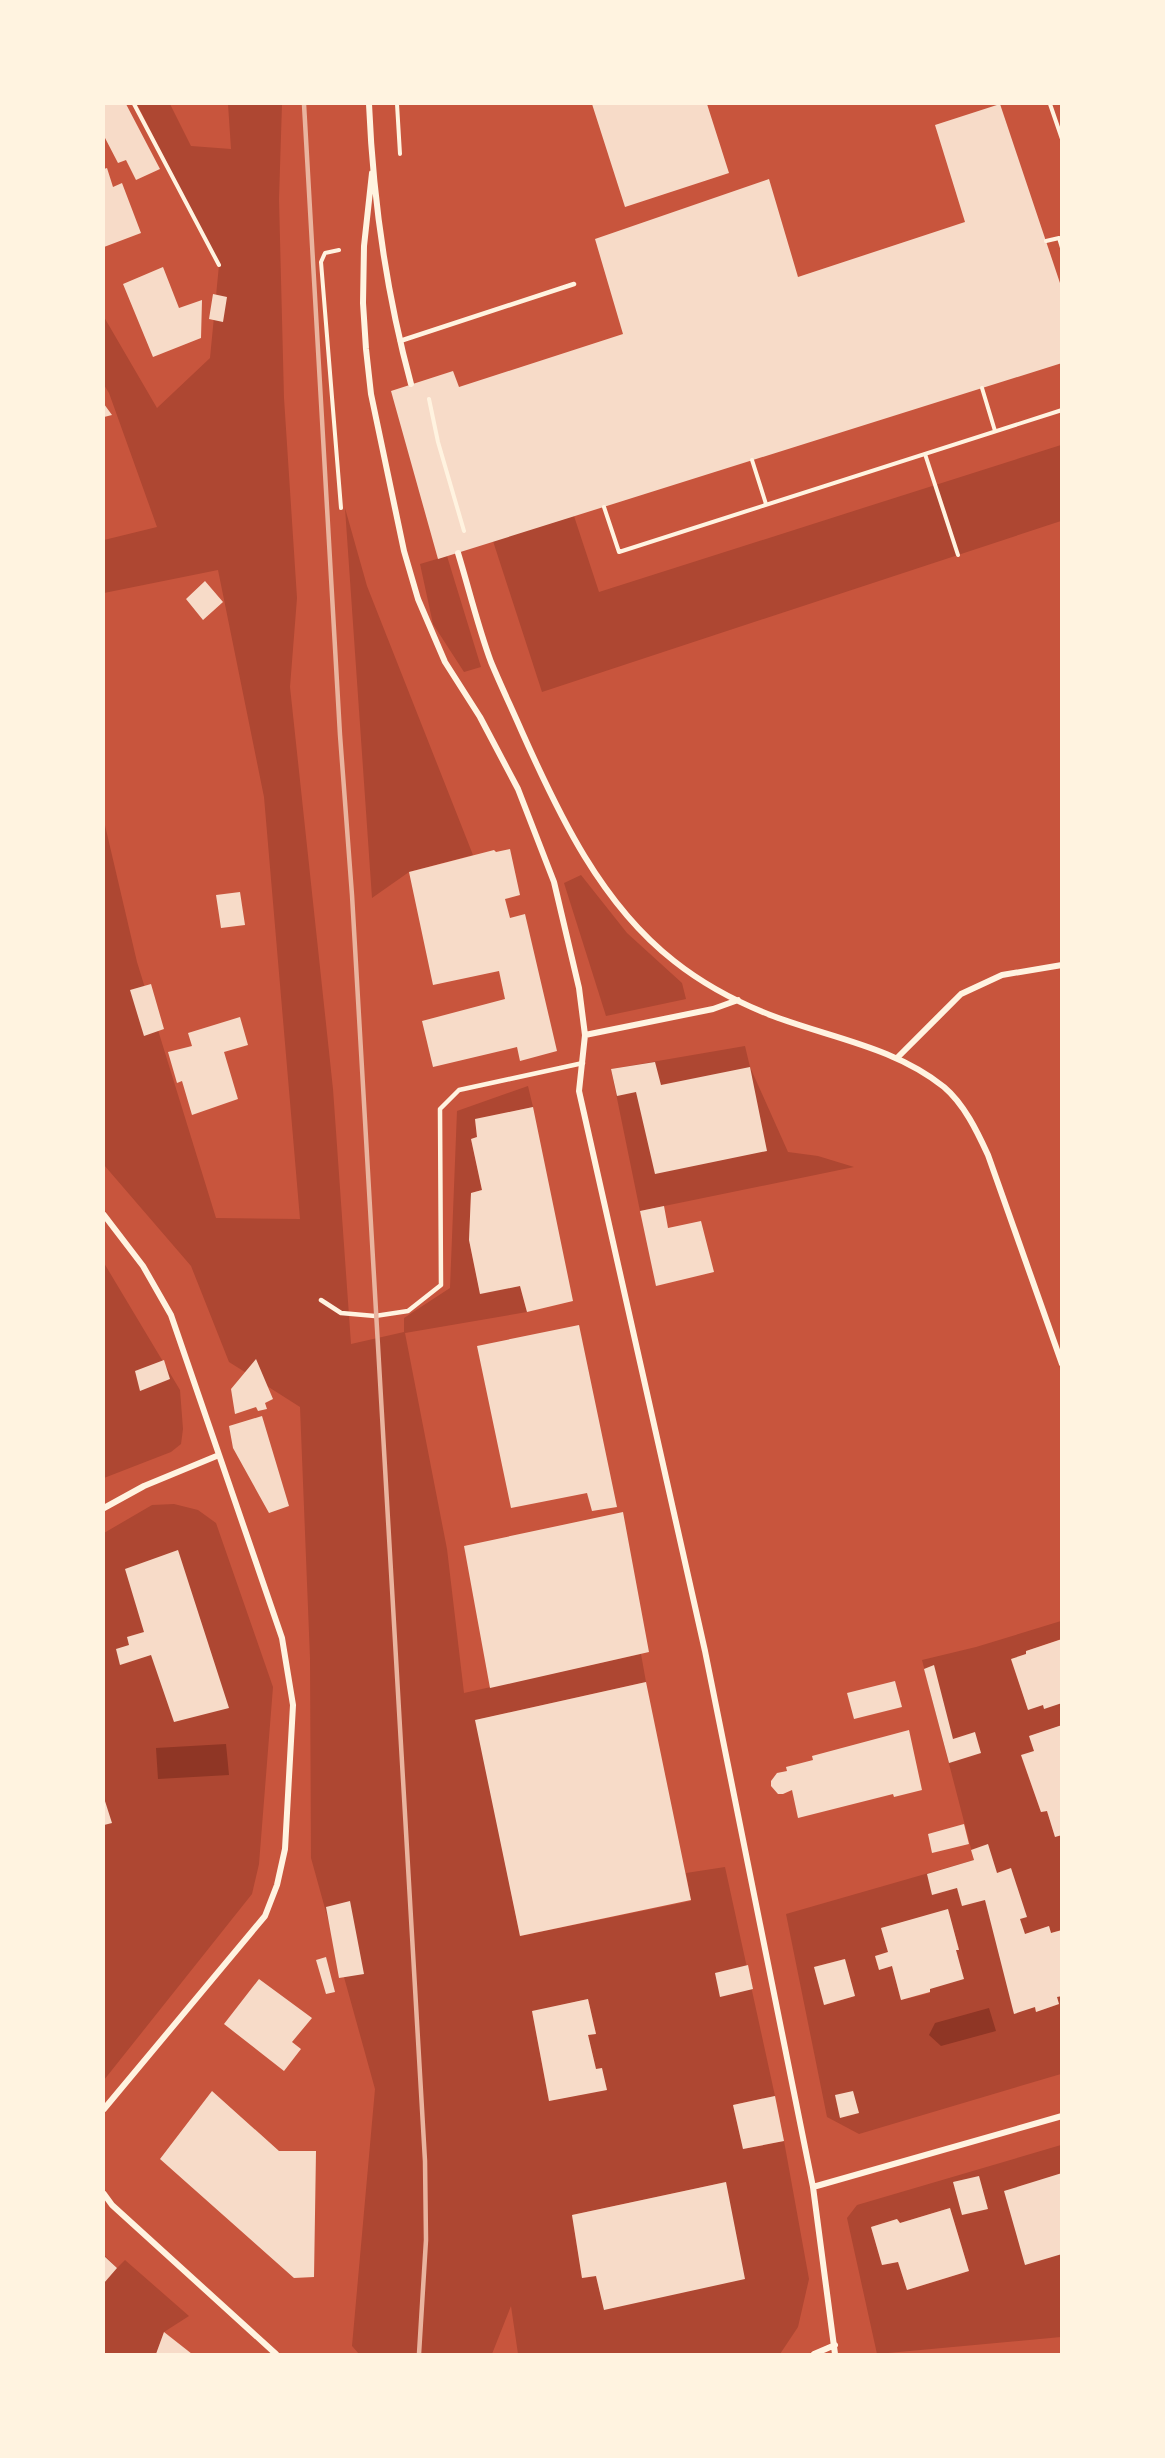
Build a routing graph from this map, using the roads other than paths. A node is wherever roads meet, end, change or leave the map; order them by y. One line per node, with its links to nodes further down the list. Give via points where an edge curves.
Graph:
1 (369, 104): 2 (street)
2 (372, 173): 4 (street); 9 (street, via 364,246 366,349 371,394 404,551 418,599 445,662 498,749 537,834 554,882)
3 (574, 284): 4 (lane)
4 (400, 341): 5 (street)
5 (411, 384)
6 (458, 553): 8 (street, via 491,661 550,794 590,866 649,941 704,982)
7 (1062, 965): 10 (street, via 1002,975 961,994)
8 (738, 1000): 9 (street, via 713,1009); 10 (street, via 772,1016)
9 (585, 1035): 11 (street)
10 (898, 1057): 14 (street, via 945,1088 976,1129)
11 (583, 1063): 13 (lane, via 459,1090 440,1109 441,1285 408,1311 375,1316 341,1313); 19 (street, via 579,1091 705,1651)
12 (104, 1215): 15 (street, via 143,1266 171,1316)
13 (321, 1300)
14 (1062, 1365)
15 (219, 1455): 16 (street, via 144,1486); 17 (street, via 284,1649 293,1705 285,1849 278,1885 265,1916)
16 (104, 1508)
17 (104, 2109)
18 (1062, 2116): 19 (street)
19 (813, 2187): 21 (street)
20 (104, 2194): 22 (street)
21 (835, 2345): 23 (street); 24 (street)
22 (276, 2355)
23 (813, 2355)
24 (835, 2355)

